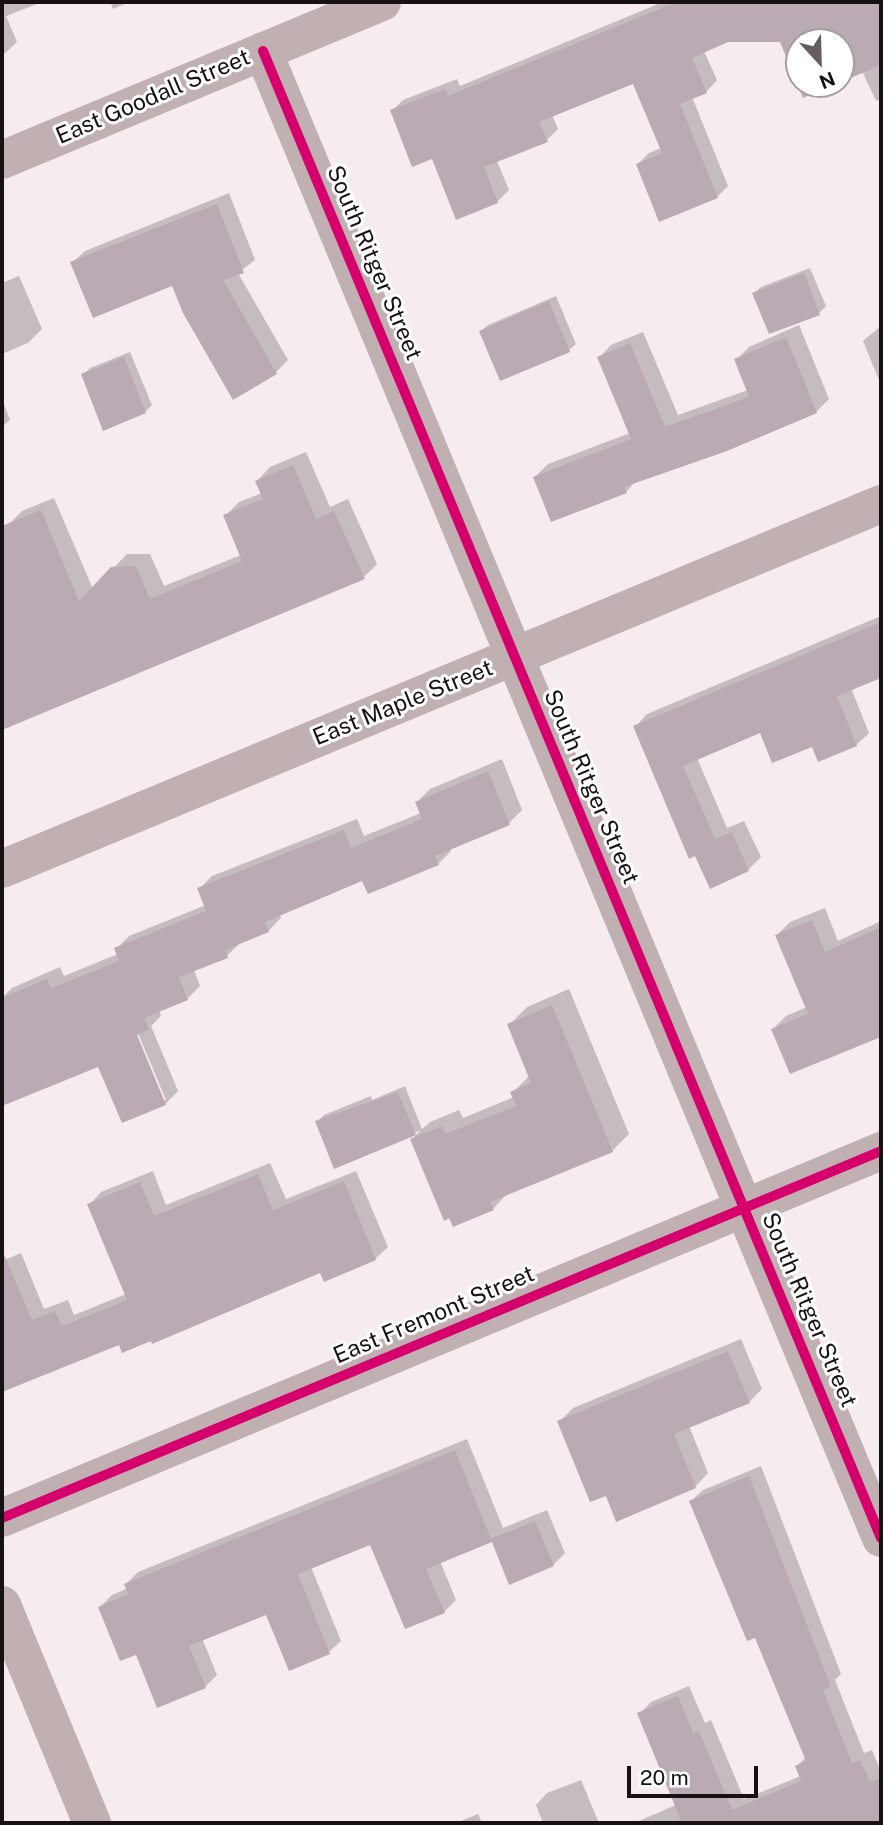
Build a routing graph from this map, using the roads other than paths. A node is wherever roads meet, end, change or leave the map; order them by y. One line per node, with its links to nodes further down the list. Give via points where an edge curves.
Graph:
1 (382, 2): 2 (street, East Goodall Street)
2 (263, 51): 3 (street, East Goodall Street); 5 (street, South Ritger Street)
3 (2, 160)
4 (881, 504): 5 (street, East Maple Street)
5 (514, 658): 6 (street, East Maple Street); 8 (street, South Ritger Street)
6 (2, 869)
7 (881, 1151): 8 (street, East Fremont Street)
8 (743, 1209): 9 (street, East Fremont Street); 10 (street, South Ritger Street)
9 (2, 1518)
10 (881, 1538)
11 (2, 1605): 12 (street)
12 (92, 1823)

